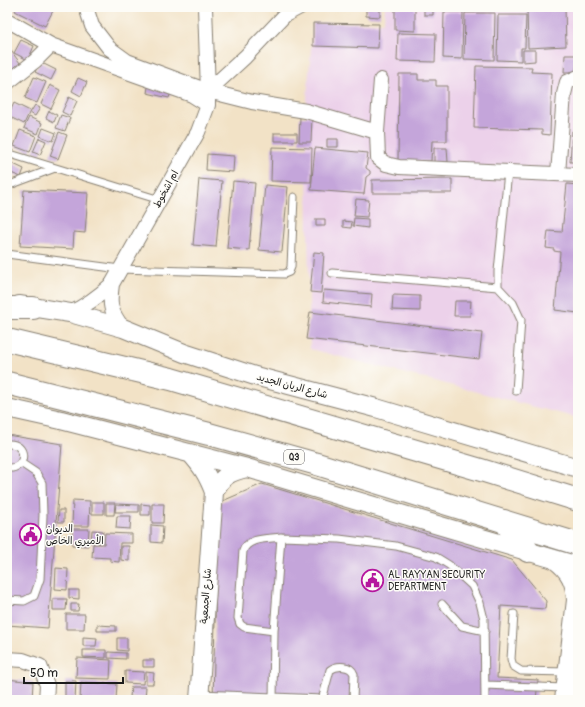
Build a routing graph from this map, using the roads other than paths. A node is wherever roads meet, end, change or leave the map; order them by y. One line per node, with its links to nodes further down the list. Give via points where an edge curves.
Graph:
1 (86, 7): 9 (street, via 92,26 109,48 127,61)
2 (205, 7): 9 (street, ام اشخوط)
3 (300, 7): 9 (street, ام اشخوط, via 285,15)
4 (7, 20): 5 (street)
5 (51, 45): 8 (street); 9 (street, via 192,95)
6 (578, 77): 14 (street, via 567,82 564,94)
7 (381, 80): 10 (street)
8 (7, 83)
9 (208, 98): 10 (street, via 306,111); 18 (street, ام اشخوط, via 198,132)
10 (377, 132): 13 (street, via 378,158 386,164 398,167)
11 (7, 153): 12 (lane)
12 (55, 168): 16 (lane); 18 (lane)
13 (508, 172): 14 (street); 23 (lane)
14 (558, 174): 15 (street)
15 (578, 175)
16 (7, 186)
17 (294, 197): 20 (lane, via 292,267 289,272 284,274)
18 (160, 200): 20 (street, ام اشخوط)
19 (7, 254): 20 (lane)
20 (120, 269): 22 (street, ام اشخوط)
21 (332, 273): 23 (lane)
22 (112, 284): 27 (street, ام اشخوط, via 99,296); 28 (street, ام اشخوط, via 110,300 114,315)
23 (498, 287): 31 (lane, via 513,303 521,320)
24 (7, 303): 26 (street, شارع الريان الجديد)
25 (7, 308): 26 (highway)
26 (33, 308): 27 (street, شارع الريان الجديد)
27 (70, 314): 28 (street, شارع الريان الجديد)
28 (123, 328): 38 (street, شارع الريان الجديد, via 184,353 255,376 376,408)
29 (7, 340): 40 (highway, via 171,379)
30 (12, 384): 41 (highway, Q3, via 317,464)
31 (516, 391)
32 (7, 408): 34 (street)
33 (7, 444): 35 (lane, via 17,445 21,449)
34 (190, 453): 37 (street); 39 (street, شارع الجمعية, via 201,466)
35 (21, 463): 36 (lane, via 13,469); 47 (lane, via 36,473 42,483 40,579 34,596 24,601)
36 (7, 468)
37 (247, 468): 39 (street, via 232,472 219,482); 44 (street)
38 (578, 468)
39 (214, 492): 56 (street, شارع الجمعية)
40 (574, 498)
41 (504, 521): 43 (highway, Q3); 44 (highway)
42 (280, 537): 50 (lane); 50 (lane, via 252,541 243,551 238,618 244,627); 51 (lane, via 339,539 396,546 436,557 472,586 480,603)
43 (575, 544)
44 (528, 551): 45 (street)
45 (552, 558): 46 (street); 55 (street, via 571,575 576,590)
46 (578, 566)
47 (7, 600)
48 (442, 604): 51 (lane, via 462,626)
49 (514, 614): 55 (lane, via 513,666)
50 (274, 631): 57 (lane)
51 (484, 631): 54 (lane)
52 (578, 643): 55 (street)
53 (7, 660): 58 (street, via 23,660 40,666 47,685)
54 (486, 685): 55 (lane); 61 (lane)
55 (567, 690)
56 (199, 697): 57 (lane)
57 (273, 698): 59 (lane)
58 (46, 700)
59 (322, 700): 60 (lane, via 330,670 338,666 353,670)
60 (353, 700)
61 (485, 700)

